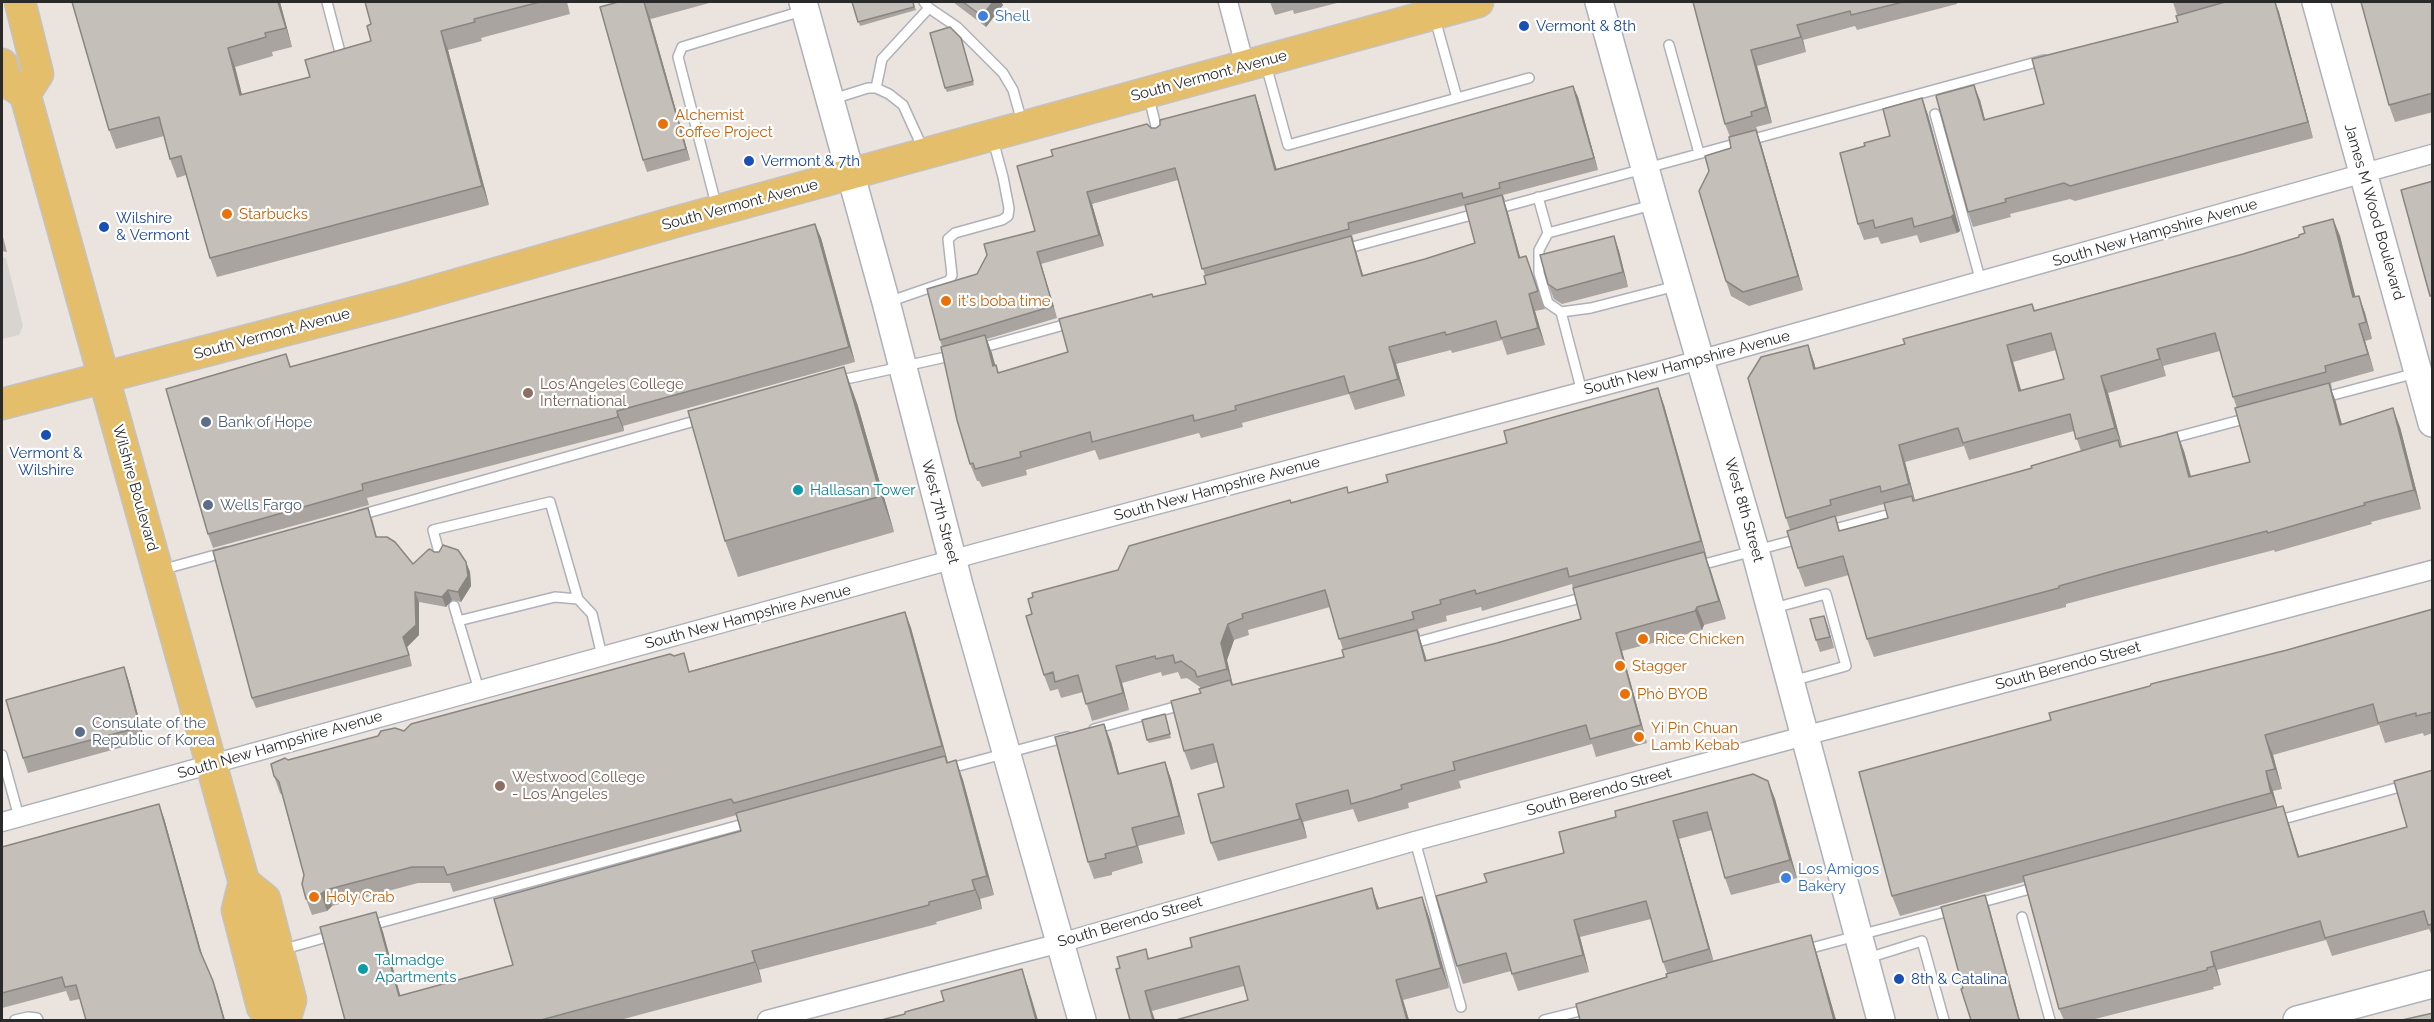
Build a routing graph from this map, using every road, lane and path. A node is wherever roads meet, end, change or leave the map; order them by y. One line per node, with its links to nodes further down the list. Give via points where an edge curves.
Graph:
1 (20, 2): 18 (main road, via 38,74)
2 (327, 2): 14 (lane)
3 (1228, 2): 12 (street)
4 (1478, 2): 9 (main road, South Vermont Avenue)
5 (1599, 2): 28 (street, West 8th Street)
6 (2316, 2): 29 (street, James M Wood Boulevard)
7 (927, 5): 16 (lane, via 882,59); 22 (lane, via 957,27 1003,73 1013,90)
8 (805, 6): 20 (street, West 7th Street); 33 (lane, via 682,46 678,57)
9 (1434, 14): 12 (main road, South Vermont Avenue); 19 (lane)
10 (1669, 45): 26 (lane)
11 (2055, 57): 26 (lane)
12 (1255, 63): 17 (main road, South Vermont Avenue); 19 (lane, via 1288,145)
13 (2, 64): 18 (main road, via 6,81)
14 (343, 64)
15 (1529, 78): 19 (lane)
16 (876, 88): 20 (lane); 25 (lane, via 903,105)
17 (1148, 92): 22 (main road, South Vermont Avenue); 23 (lane)
18 (25, 94): 44 (main road, Wilshire Boulevard)
19 (1457, 98)
20 (830, 99): 30 (street, West 7th Street)
21 (1935, 114): 36 (lane)
22 (1023, 127): 24 (main road, South Vermont Avenue)
23 (1158, 134)
24 (992, 135): 25 (main road, South Vermont Avenue); 38 (lane, via 1008,216 955,233 948,239 952,274 949,281)
25 (925, 153): 30 (main road, South Vermont Avenue)
26 (1699, 153): 28 (lane)
27 (2433, 154): 29 (street, South New Hampshire Avenue)
28 (1645, 168): 31 (lane); 32 (street, West 8th Street)
29 (2363, 173): 36 (street, South New Hampshire Avenue); 43 (street, James M Wood Boulevard)
30 (850, 174): 33 (main road, South Vermont Avenue); 38 (street, West 7th Street)
31 (1538, 197): 34 (lane); 35 (lane)
32 (1655, 204): 34 (lane); 37 (street, West 8th Street)
33 (718, 210): 44 (main road, South Vermont Avenue, via 398,301)
34 (1548, 233): 39 (lane, via 1539,250 1539,273 1548,303)
35 (1331, 253)
36 (1981, 282): 41 (street, South New Hampshire Avenue)
37 (1680, 285): 39 (lane); 41 (street, West 8th Street)
38 (886, 302): 42 (street, West 7th Street)
39 (1561, 312): 46 (lane)
40 (1077, 322): 42 (lane)
41 (1702, 360): 46 (street, South New Hampshire Avenue); 58 (street, West 8th Street)
42 (902, 367): 45 (lane); 60 (street, West 7th Street)
43 (2419, 372): 47 (lane); 51 (street, James M Wood Boulevard)
44 (103, 378): 48 (main road, South Vermont Avenue); 63 (main road, Wilshire Boulevard)
45 (832, 383)
46 (1582, 392): 60 (street, South New Hampshire Avenue)
47 (2310, 401)
48 (2, 404)
49 (2253, 416): 52 (lane)
50 (707, 418): 54 (lane)
51 (2433, 423)
52 (2162, 441)
53 (1910, 509): 55 (lane)
54 (354, 516)
55 (1819, 533)
56 (1807, 536): 58 (lane)
57 (240, 548): 63 (lane)
58 (1755, 550): 61 (lane); 67 (street, West 8th Street)
59 (440, 556): 65 (lane, via 433,530 550,502)
60 (953, 560): 70 (street, South New Hampshire Avenue); 75 (street, West 7th Street)
61 (1687, 569)
62 (2433, 570): 74 (street, South Berendo Street)
63 (159, 571): 77 (main road, Wilshire Boulevard)
64 (1595, 594): 69 (lane)
65 (578, 599): 68 (lane, via 555,597); 70 (lane, via 592,614)
66 (454, 606): 68 (lane)
67 (1771, 609): 71 (street, West 8th Street); 71 (lane, via 1826,594 1846,666)
68 (458, 621): 72 (lane)
69 (1401, 646)
70 (602, 656): 72 (street, South New Hampshire Avenue)
71 (1790, 681): 74 (street, West 8th Street)
72 (478, 690): 77 (street, South New Hampshire Avenue)
73 (1195, 702): 75 (lane)
74 (1804, 736): 83 (street, South Berendo Street); 92 (street, West 8th Street)
75 (1006, 753): 78 (lane); 91 (street, West 7th Street)
76 (2, 755): 81 (lane)
77 (212, 764): 81 (street, South New Hampshire Avenue); 84 (main road, Wilshire Boulevard)
78 (937, 772)
79 (2421, 781): 82 (lane)
80 (765, 818): 89 (lane)
81 (10, 820)
82 (2271, 822)
83 (1415, 842): 91 (street, South Berendo Street); 97 (lane)
84 (244, 882): 93 (main road, via 265,899); 101 (main road, Wilshire Boulevard, via 237,909 262,1007)
85 (2051, 883): 86 (lane)
86 (1971, 905)
87 (1959, 908): 92 (lane)
88 (2022, 917): 108 (lane)
89 (354, 930)
90 (342, 933): 93 (lane)
91 (1060, 943): 98 (street, South Berendo Street); 104 (street, West 7th Street)
92 (1861, 947): 94 (lane); 106 (street, West 8th Street); 107 (lane, via 1922,941)
93 (278, 950): 102 (main road, via 291,1000)
94 (1797, 952)
95 (2433, 984): 109 (street)
96 (1602, 1005): 105 (lane)
97 (1461, 1007)
98 (799, 1016): 103 (street, South Berendo Street)
99 (15, 1020): 100 (lane)
100 (38, 1020)
101 (278, 1020)
102 (285, 1020)
103 (767, 1020)
104 (1082, 1020)
105 (1544, 1020)
106 (1881, 1020)
107 (1944, 1020)
108 (2050, 1020)
109 (2297, 1020)

